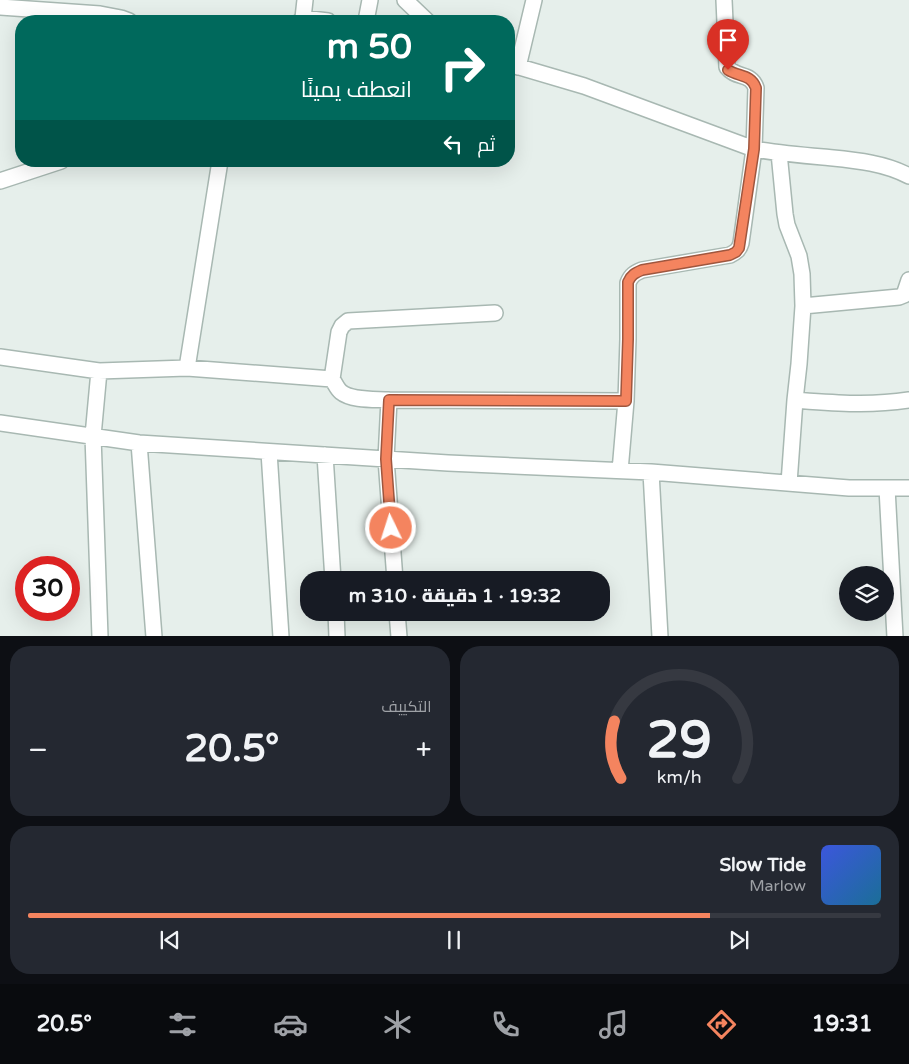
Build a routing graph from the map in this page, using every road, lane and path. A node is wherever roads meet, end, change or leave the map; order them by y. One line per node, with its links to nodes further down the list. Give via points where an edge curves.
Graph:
1 (305, 0): 8 (street)
2 (370, 0): 9 (street)
3 (405, 0): 10 (street)
4 (534, 0): 11 (street)
5 (724, 0): 13 (street, via 727,67 731,72 751,79 756,88)
6 (0, 7): 7 (street)
7 (105, 15)
8 (303, 15)
9 (367, 15)
10 (421, 15)
11 (515, 62)
12 (515, 65): 13 (street, via 584,86)
13 (754, 149): 14 (street); 29 (street, via 741,243 736,252 642,270 630,278)
14 (779, 153): 17 (street, via 860,161); 20 (street, via 785,214 802,274)
15 (43, 167): 18 (street)
16 (219, 167): 23 (street)
17 (909, 176)
18 (0, 181)
19 (909, 280): 20 (street, via 904,295 899,298)
20 (803, 306): 27 (street)
21 (495, 314): 25 (street, via 348,321 339,332)
22 (0, 357): 24 (street)
23 (187, 368): 24 (street); 25 (street)
24 (100, 371): 31 (street)
25 (332, 379): 26 (street, via 346,396)
26 (389, 400): 29 (street); 35 (street)
27 (795, 400): 28 (street, via 863,404); 38 (street)
28 (909, 400)
29 (626, 401): 36 (street)
30 (0, 423): 31 (street)
31 (93, 436): 32 (street); 45 (street)
32 (138, 443): 33 (street); 46 (street)
33 (269, 452): 34 (street); 47 (street)
34 (325, 455): 35 (street); 41 (street)
35 (386, 459): 36 (street); 42 (street)
36 (620, 471): 37 (street)
37 (652, 472): 38 (street); 50 (street)
38 (789, 483): 39 (street)
39 (887, 488): 40 (street); 51 (street)
40 (909, 488)
41 (332, 571)
42 (394, 571)
43 (336, 621): 48 (street)
44 (398, 621): 49 (street)
45 (100, 636)
46 (154, 636)
47 (281, 636)
48 (337, 636)
49 (399, 636)
50 (660, 636)
51 (895, 636)

